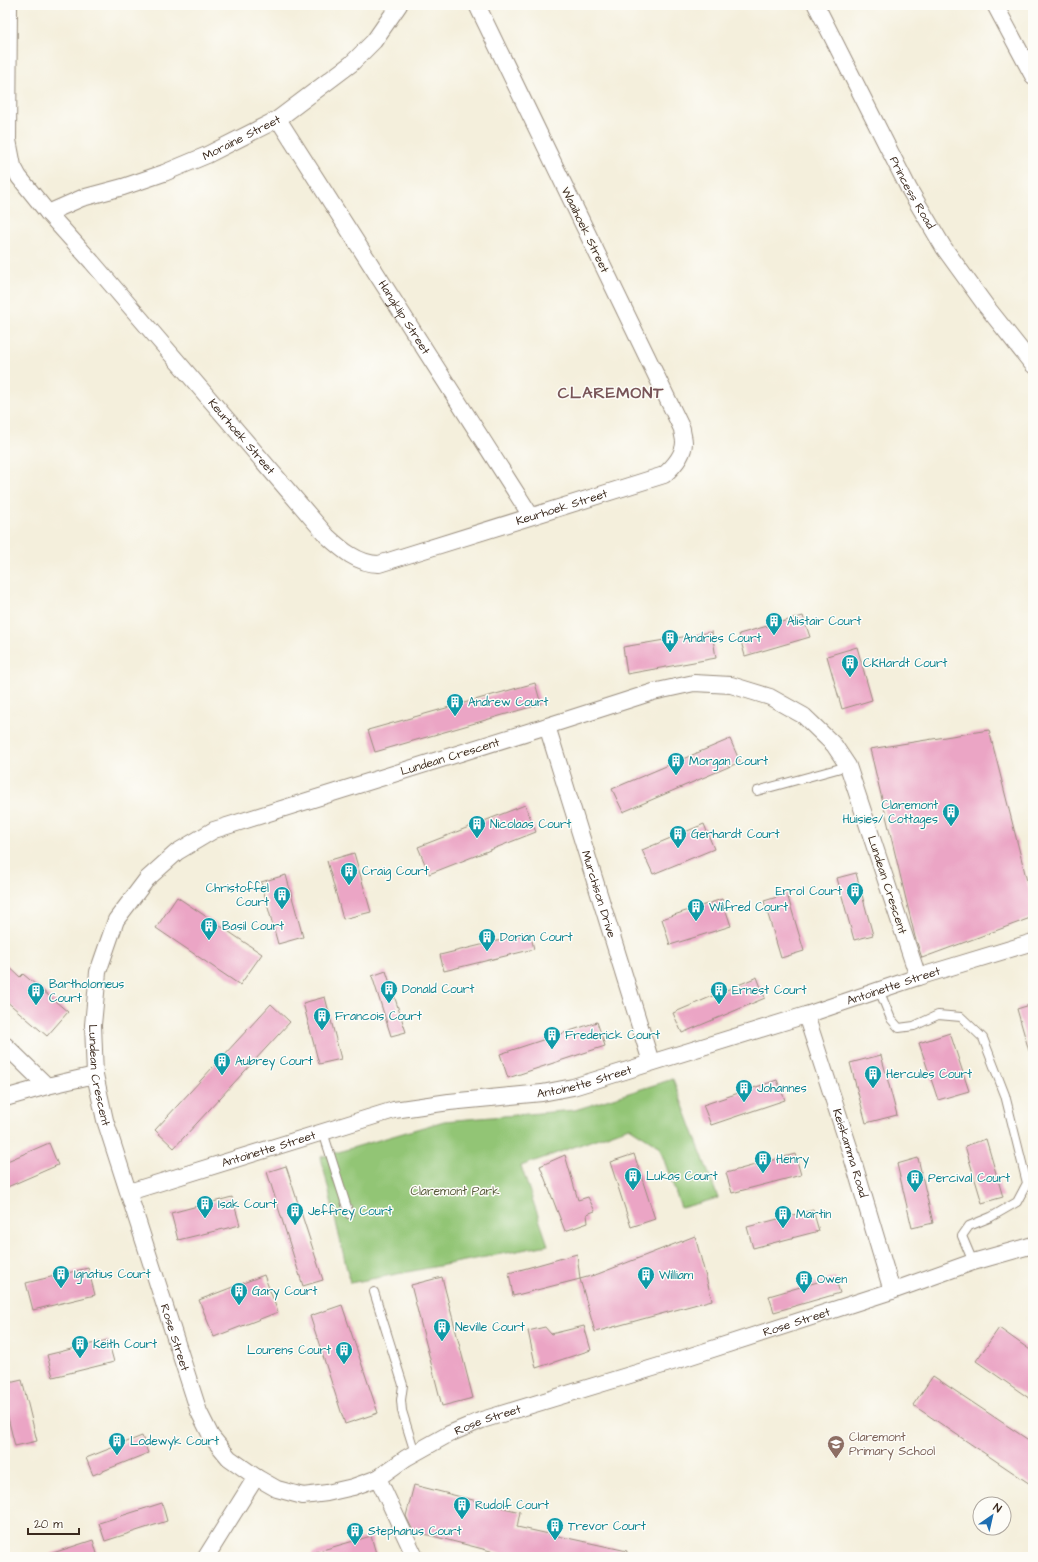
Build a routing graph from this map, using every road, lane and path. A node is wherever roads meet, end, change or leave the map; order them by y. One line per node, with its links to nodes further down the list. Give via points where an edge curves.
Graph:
1 (5, 5): 2 (street)
2 (9, 5): 9 (street, Keurhoek Street, via 10,156 19,177)
3 (399, 5): 8 (street, Moraine Street, via 374,41 351,64)
4 (477, 5): 11 (street, Waaihoek Street, via 682,429 684,442)
5 (816, 5): 10 (street, Princess Road, via 909,189 944,248 986,306)
6 (995, 5): 7 (street)
7 (1033, 76)
8 (278, 119): 9 (street, Moraine Street, via 207,155 164,173 82,198); 12 (street, Hangklip Street)
9 (48, 213): 12 (street, Keurhoek Street, via 340,549 363,561 379,564)
10 (1032, 360)
11 (680, 456): 12 (street, Keurhoek Street, via 664,475)
12 (531, 516)
13 (547, 726): 14 (street, Lundean Crescent, via 653,692 694,683 731,685 770,696 804,716 834,745); 21 (street, Murchison Drive); 22 (street, Lundean Crescent, via 214,830 177,852 147,879 116,920 98,972 93,1025)
14 (848, 766): 15 (lane); 17 (street, Lundean Crescent)
15 (757, 791)
16 (1033, 942): 17 (street, Antoinette Street)
17 (918, 977): 18 (street, Antoinette Street)
18 (880, 990): 19 (street, Antoinette Street); 29 (lane, via 891,1019 899,1028 914,1026 938,1015 961,1018 983,1038 1005,1095 1027,1184 1017,1202 969,1226 962,1236)
19 (806, 1014): 21 (street, Antoinette Street); 30 (street, Keiskamma Road)
20 (5, 1045): 23 (street)
21 (651, 1062): 25 (street, Antoinette Street, via 573,1087 542,1093 394,1110)
22 (96, 1075): 23 (street); 26 (street, Lundean Crescent, via 105,1120)
23 (47, 1086): 24 (street)
24 (5, 1098)
25 (323, 1132): 26 (street, Antoinette Street); 27 (lane)
26 (129, 1192): 33 (street, Rose Street, via 199,1412 211,1436 229,1458)
27 (349, 1214)
28 (1033, 1245): 29 (street, Rose Street)
29 (973, 1262): 30 (street, Rose Street)
30 (892, 1291): 32 (street, Rose Street, via 482,1420 449,1434)
31 (374, 1292): 32 (lane, via 403,1385 402,1411)
32 (415, 1453): 34 (street, Rose Street)
33 (256, 1477): 34 (street, Rose Street, via 277,1489 303,1496 353,1487); 35 (street)
34 (378, 1478): 36 (street)
35 (206, 1557)
36 (415, 1557)

